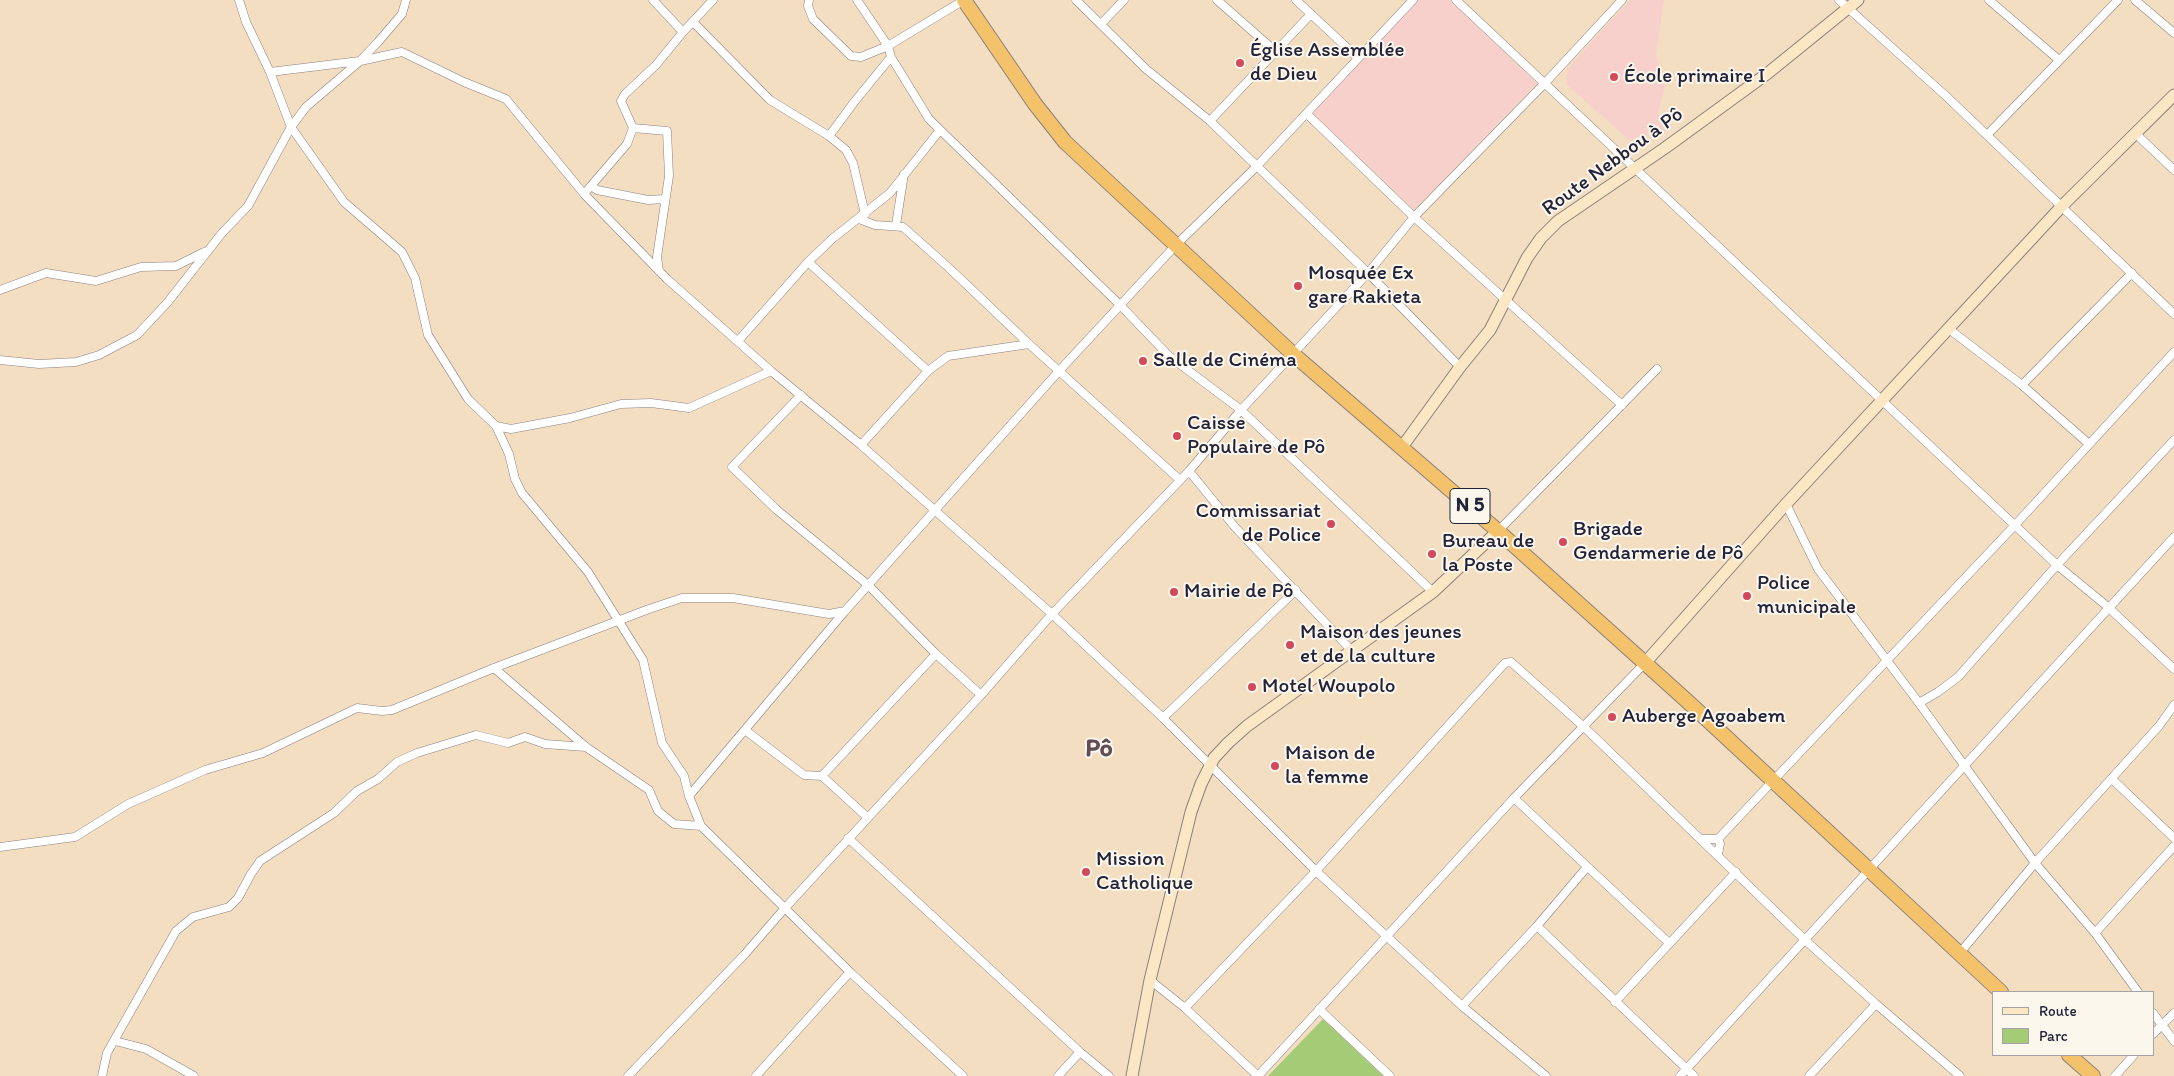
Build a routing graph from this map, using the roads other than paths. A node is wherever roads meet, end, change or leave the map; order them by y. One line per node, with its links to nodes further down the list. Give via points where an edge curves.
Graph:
1 (239, 0): 31 (street)
2 (406, 0): 30 (street, via 402,14)
3 (653, 0): 23 (street)
4 (713, 0): 21 (street)
5 (809, 0): 25 (street, via 813,19 851,56 861,57)
6 (857, 0): 25 (street)
7 (964, 0): 25 (street); 53 (highway, N 5, via 1065,142)
8 (1076, 0): 22 (street)
9 (1124, 0): 22 (street)
10 (1217, 0): 26 (street)
11 (1296, 0): 20 (street)
12 (1413, 0): 28 (street)
13 (1456, 0): 32 (street)
14 (1622, 0): 32 (street)
15 (1858, 0): 19 (main road, Route Nebbou à Pô)
16 (1988, 0): 29 (street)
17 (2118, 0): 29 (street)
18 (2135, 0): 24 (street)
19 (1843, 4): 40 (street); 43 (main road, Route Nebbou à Pô, via 1768,73)
20 (1310, 14): 26 (street); 28 (street)
21 (693, 22): 23 (street); 41 (street, via 770,100)
22 (1101, 24): 35 (street, via 1146,69)
23 (683, 32): 37 (street, via 621,101)
24 (2174, 34)
25 (888, 46): 27 (street)
26 (1275, 51): 35 (street)
27 (891, 57): 38 (street, via 929,119); 41 (street)
28 (1358, 58): 34 (street)
29 (2059, 60): 40 (street)
30 (360, 61): 31 (street); 36 (street, via 306,107); 47 (street, via 402,52 506,99)
31 (270, 72): 36 (street)
32 (1545, 84): 43 (street); 51 (street)
33 (2174, 95): 39 (main road)
34 (1307, 114): 42 (street); 51 (street)
35 (1210, 121): 42 (street)
36 (291, 127): 54 (street, via 248,206); 79 (street, via 344,202 402,252 415,278 428,335 468,399)
37 (633, 128): 46 (street, via 626,144); 48 (street, via 667,131 669,176)
38 (940, 130): 45 (street); 61 (street)
39 (2136, 134): 44 (street); 49 (main road)
40 (1987, 135): 49 (street)
41 (830, 136): 50 (street, via 846,150 853,163)
42 (1256, 167): 53 (street); 57 (street)
43 (1634, 168): 60 (main road, Route Nebbou à Pô, via 1547,232 1527,258); 76 (street)
44 (2174, 170)
45 (904, 174): 50 (street, via 890,193); 52 (street)
46 (590, 186): 47 (street); 48 (street, via 648,200)
47 (584, 194): 56 (street)
48 (665, 199): 56 (street, via 657,257)
49 (2062, 206): 58 (street); 63 (main road)
50 (862, 217): 52 (street, via 875,225); 55 (street)
51 (1414, 217): 57 (street); 60 (street)
52 (896, 225): 65 (street, via 903,227 948,267)
53 (1176, 245): 61 (street); 67 (highway, N 5)
54 (208, 250): 59 (street, via 176,266 141,267 96,280 46,273); 68 (street, via 167,303 136,336 76,362 39,364)
55 (808, 262): 64 (street); 72 (street)
56 (659, 271): 64 (street)
57 (1368, 273): 67 (street); 69 (street)
58 (2132, 273): 62 (street); 74 (street)
59 (0, 290)
60 (1504, 300): 69 (main road, Route Nebbou à Pô, via 1490,330); 77 (street)
61 (1120, 305): 73 (street); 78 (street, via 1169,356)
62 (2174, 314)
63 (1949, 329): 74 (street); 76 (main road)
64 (738, 341): 71 (street)
65 (1028, 344): 72 (street, via 948,356); 73 (street)
66 (2174, 352): 81 (street)
67 (1293, 354): 78 (street); 83 (highway, N 5)
68 (0, 360)
69 (1460, 366): 83 (main road, Route Nebbou à Pô)
70 (1657, 369): 77 (street)
71 (771, 371): 75 (street); 79 (street, via 689,408 651,403 621,404 511,429)
72 (928, 371): 82 (street)
73 (1060, 371): 85 (street); 87 (street)
74 (2022, 385): 81 (street)
75 (801, 395): 82 (street); 92 (street, via 732,466 777,510)
76 (1882, 400): 86 (main road); 88 (street)
77 (1622, 404): 89 (street)
78 (1240, 410): 84 (street); 94 (street)
79 (496, 426): 98 (street, via 522,493 588,572)
80 (2174, 440): 91 (street)
81 (2089, 444): 88 (street)
82 (861, 445): 87 (street)
83 (1402, 447): 89 (highway, N 5)
84 (1189, 471): 85 (street); 93 (street, via 1234,526)
85 (1180, 480): 97 (street)
86 (1786, 504): 101 (street, via 1818,569); 102 (main road)
87 (935, 511): 92 (street); 97 (street)
88 (2016, 524): 91 (street); 101 (street)
89 (1498, 531): 94 (main road); 102 (highway, N 5)
90 (2174, 537): 95 (street)
91 (2057, 565): 95 (street); 106 (street, via 1958,677)
92 (868, 585): 96 (street); 100 (street)
93 (1296, 590): 99 (street); 108 (street)
94 (1433, 592): 99 (main road)
95 (2108, 607): 104 (street); 113 (street)
96 (845, 611): 98 (street, via 830,614 734,598 682,598); 110 (street)
97 (1052, 614): 105 (street); 108 (street)
98 (620, 621): 103 (street); 117 (street, via 643,660 662,743 684,776)
99 (1352, 651): 112 (main road, via 1247,726 1214,758)
100 (936, 654): 105 (street); 114 (street)
101 (1886, 660): 106 (street); 116 (street)
102 (1645, 663): 109 (street); 116 (highway, N 5)
103 (494, 668): 111 (street); 126 (street, via 392,710 358,708 263,753 205,770 128,804 75,837)
104 (2174, 668)
105 (981, 695): 119 (street)
106 (1919, 703): 113 (street)
107 (2174, 705): 115 (street)
108 (1163, 718): 112 (street)
109 (1584, 727): 118 (street); 123 (street); 131 (street, via 1511,662 1504,663)
110 (745, 730): 114 (street, via 804,775); 117 (street)
111 (586, 747): 120 (street, via 649,790 658,811 674,824); 153 (street, via 545,744 525,737 508,742 476,735 397,762 378,779 357,791 334,813 260,861 229,907 193,917 176,932)
112 (1211, 766): 131 (street); 141 (main road, via 1191,812)
113 (1965, 766): 128 (street); 130 (street)
114 (822, 776): 119 (street)
115 (2112, 779): 122 (street); 128 (street)
116 (1774, 782): 124 (street); 130 (highway, N 5)
117 (689, 796): 120 (street)
118 (1514, 798): 129 (street); 136 (street)
119 (867, 817): 121 (street)
120 (701, 826): 133 (street)
121 (848, 838): 133 (street); 155 (street)
122 (2174, 838)
123 (1702, 839): 124 (street); 127 (street)
124 (1718, 839): 127 (street)
125 (2174, 846): 135 (street)
126 (0, 847)
127 (1718, 854): 132 (street)
128 (2035, 863): 135 (street); 139 (street)
129 (1588, 867): 134 (street); 138 (street)
130 (1870, 869): 137 (street); 139 (highway, N 5)
131 (1316, 871): 136 (street); 147 (street)
132 (1736, 872): 137 (street); 138 (street)
133 (784, 908): 140 (street); 162 (street, via 745,954)
134 (1536, 926): 144 (street); 146 (street)
135 (2094, 933): 143 (street)
136 (1386, 936): 146 (street); 148 (street)
137 (1805, 940): 145 (street); 158 (street)
138 (1669, 943): 144 (street)
139 (1959, 954): 142 (highway, N 5)
140 (850, 972): 163 (street); 164 (street)
141 (1150, 980): 147 (street); 167 (main road)
142 (2000, 991)
143 (2137, 991)
144 (1615, 1002): 158 (street)
145 (1876, 1004): 172 (street); 173 (street)
146 (1462, 1006): 159 (street)
147 (1186, 1008): 168 (street)
148 (1318, 1009): 168 (street); 169 (street)
149 (2174, 1013): 151 (street)
150 (2154, 1014): 151 (street)
151 (2161, 1024): 152 (street); 154 (street)
152 (2154, 1033)
153 (116, 1040): 160 (street, via 107,1053); 161 (street, via 146,1049)
154 (2174, 1041)
155 (1080, 1052): 165 (street); 166 (street)
156 (2070, 1056): 174 (highway)
157 (2133, 1056): 175 (street)
158 (1687, 1069): 170 (street); 171 (street)
159 (1544, 1075)
160 (102, 1076)
161 (194, 1076)
162 (628, 1076)
163 (756, 1076)
164 (963, 1076)
165 (1058, 1076)
166 (1109, 1076)
167 (1132, 1076)
168 (1258, 1076)
169 (1390, 1076)
170 (1680, 1076)
171 (1694, 1076)
172 (1809, 1076)
173 (1960, 1076)
174 (2092, 1076)
175 (2115, 1076)

